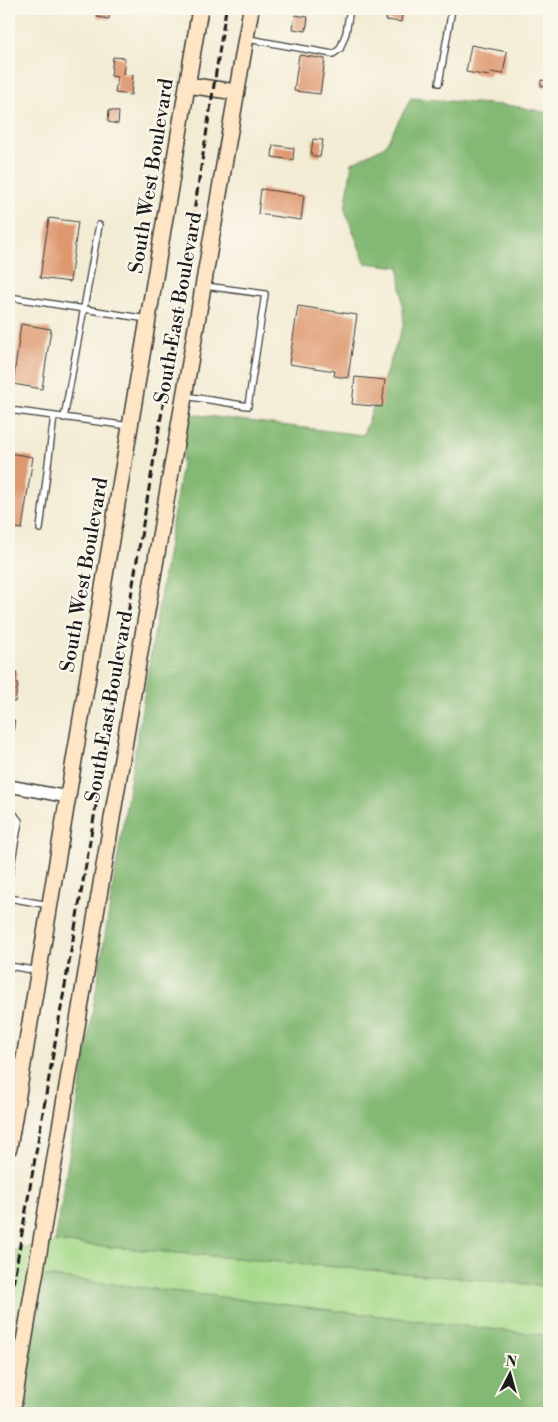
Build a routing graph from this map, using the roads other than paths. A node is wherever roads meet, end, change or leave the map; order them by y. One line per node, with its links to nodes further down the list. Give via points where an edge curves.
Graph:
1 (200, 9): 7 (main road, South West Boulevard)
2 (251, 9): 5 (main road, South East Boulevard)
3 (350, 9): 5 (lane, via 340,49 332,54)
4 (452, 9): 6 (lane)
5 (246, 38): 8 (main road, South East Boulevard)
6 (440, 83)
7 (187, 85): 8 (main road); 13 (main road, South West Boulevard)
8 (236, 92): 10 (main road, South East Boulevard)
9 (99, 224): 12 (lane)
10 (203, 285): 14 (main road, South East Boulevard); 14 (lane, via 265,294 248,406)
11 (9, 297): 12 (lane)
12 (84, 310): 13 (lane); 17 (lane)
13 (148, 319): 18 (main road, South West Boulevard)
14 (184, 396): 31 (main road, South East Boulevard)
15 (9, 410): 16 (lane)
16 (54, 416): 17 (lane); 19 (lane)
17 (64, 418): 18 (lane)
18 (130, 426): 23 (main road, South West Boulevard)
19 (40, 529)
20 (11, 722): 21 (lane)
21 (9, 737)
22 (9, 786): 23 (street)
23 (68, 797): 27 (main road, South West Boulevard)
24 (9, 812): 25 (lane, via 19,821)
25 (9, 877)
26 (9, 898): 27 (lane)
27 (50, 905): 29 (main road, South West Boulevard)
28 (9, 966): 29 (lane)
29 (39, 970): 30 (main road, South West Boulevard, via 16,1087)
30 (9, 1148)
31 (12, 1413)

